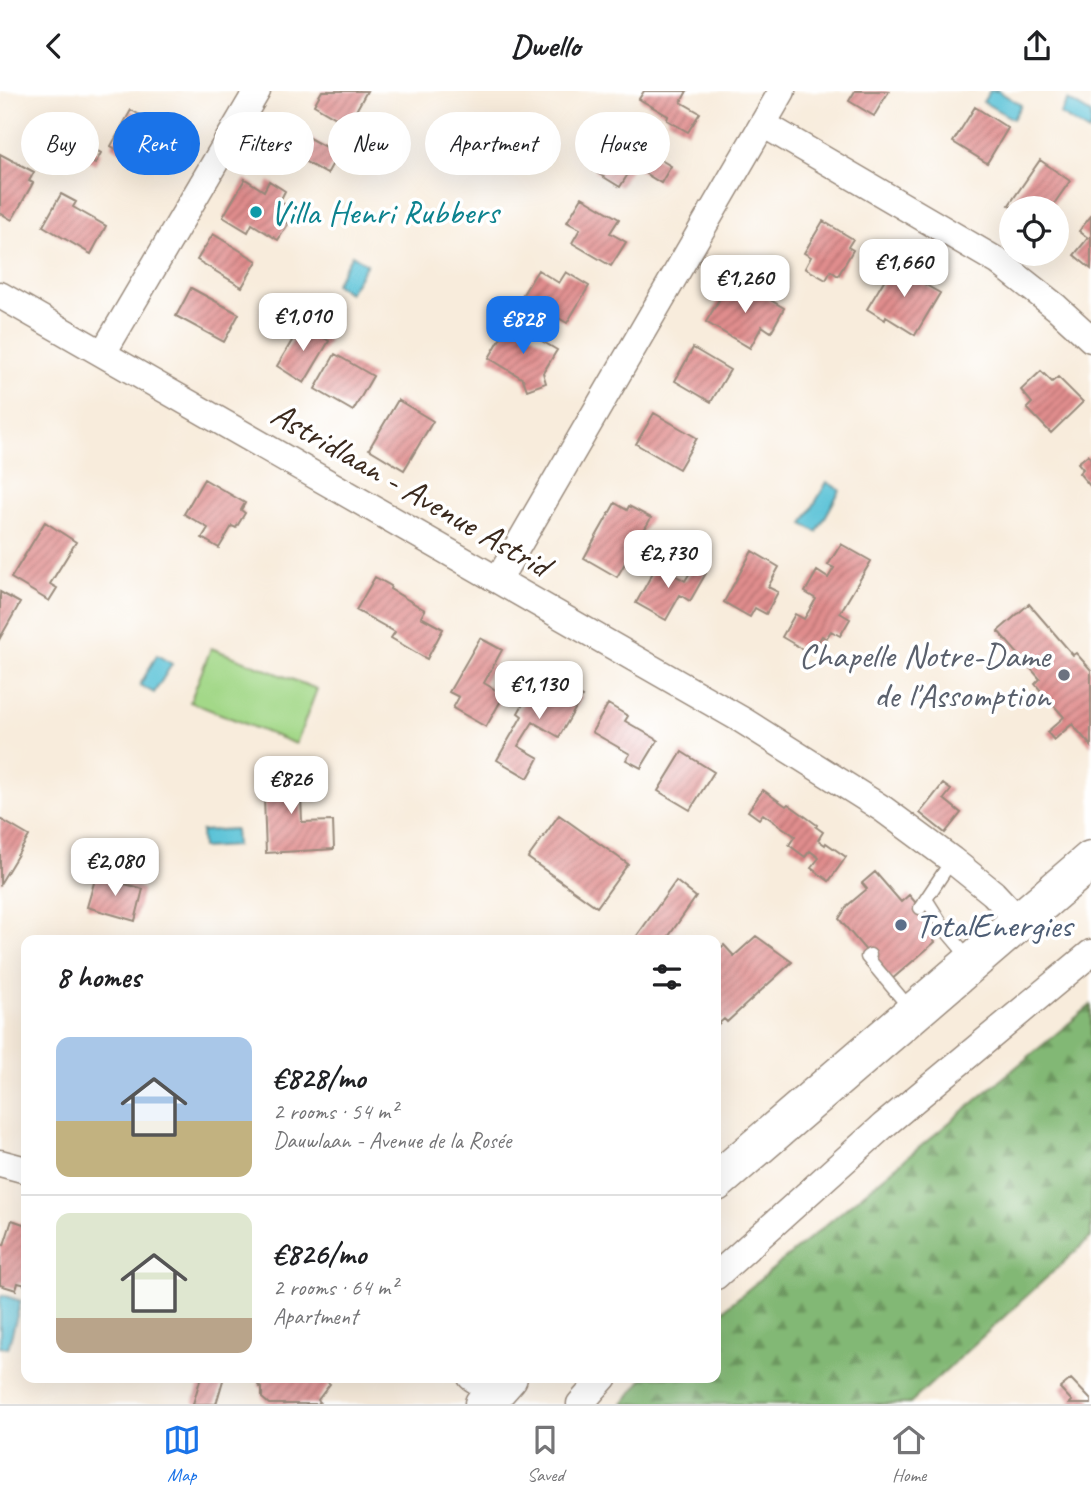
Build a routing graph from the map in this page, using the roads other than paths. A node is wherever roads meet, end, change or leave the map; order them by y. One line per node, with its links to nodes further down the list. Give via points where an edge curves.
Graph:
1 (257, 91): 6 (street)
2 (782, 91): 3 (street)
3 (763, 124): 5 (street, via 999,262); 7 (street)
4 (0, 295): 6 (street, Astridlaan - Avenue Astrid)
5 (1091, 339)
6 (103, 353): 7 (street, Astridlaan - Avenue Astrid)
7 (498, 580): 8 (street, Astridlaan - Avenue Astrid, via 742,720 883,809)
8 (952, 860): 10 (street, Astridlaan - Avenue Astrid); 13 (lane, via 923,904)
9 (1091, 860): 10 (main road)
10 (1020, 922): 13 (main road)
11 (1091, 953): 18 (street, via 883,1126)
12 (870, 955): 14 (lane, via 867,957)
13 (973, 963): 14 (main road)
14 (914, 1012): 17 (main road)
15 (0, 1163): 16 (street)
16 (21, 1169)
17 (721, 1178)
18 (721, 1272)
19 (599, 1383): 20 (street)
20 (580, 1404)

